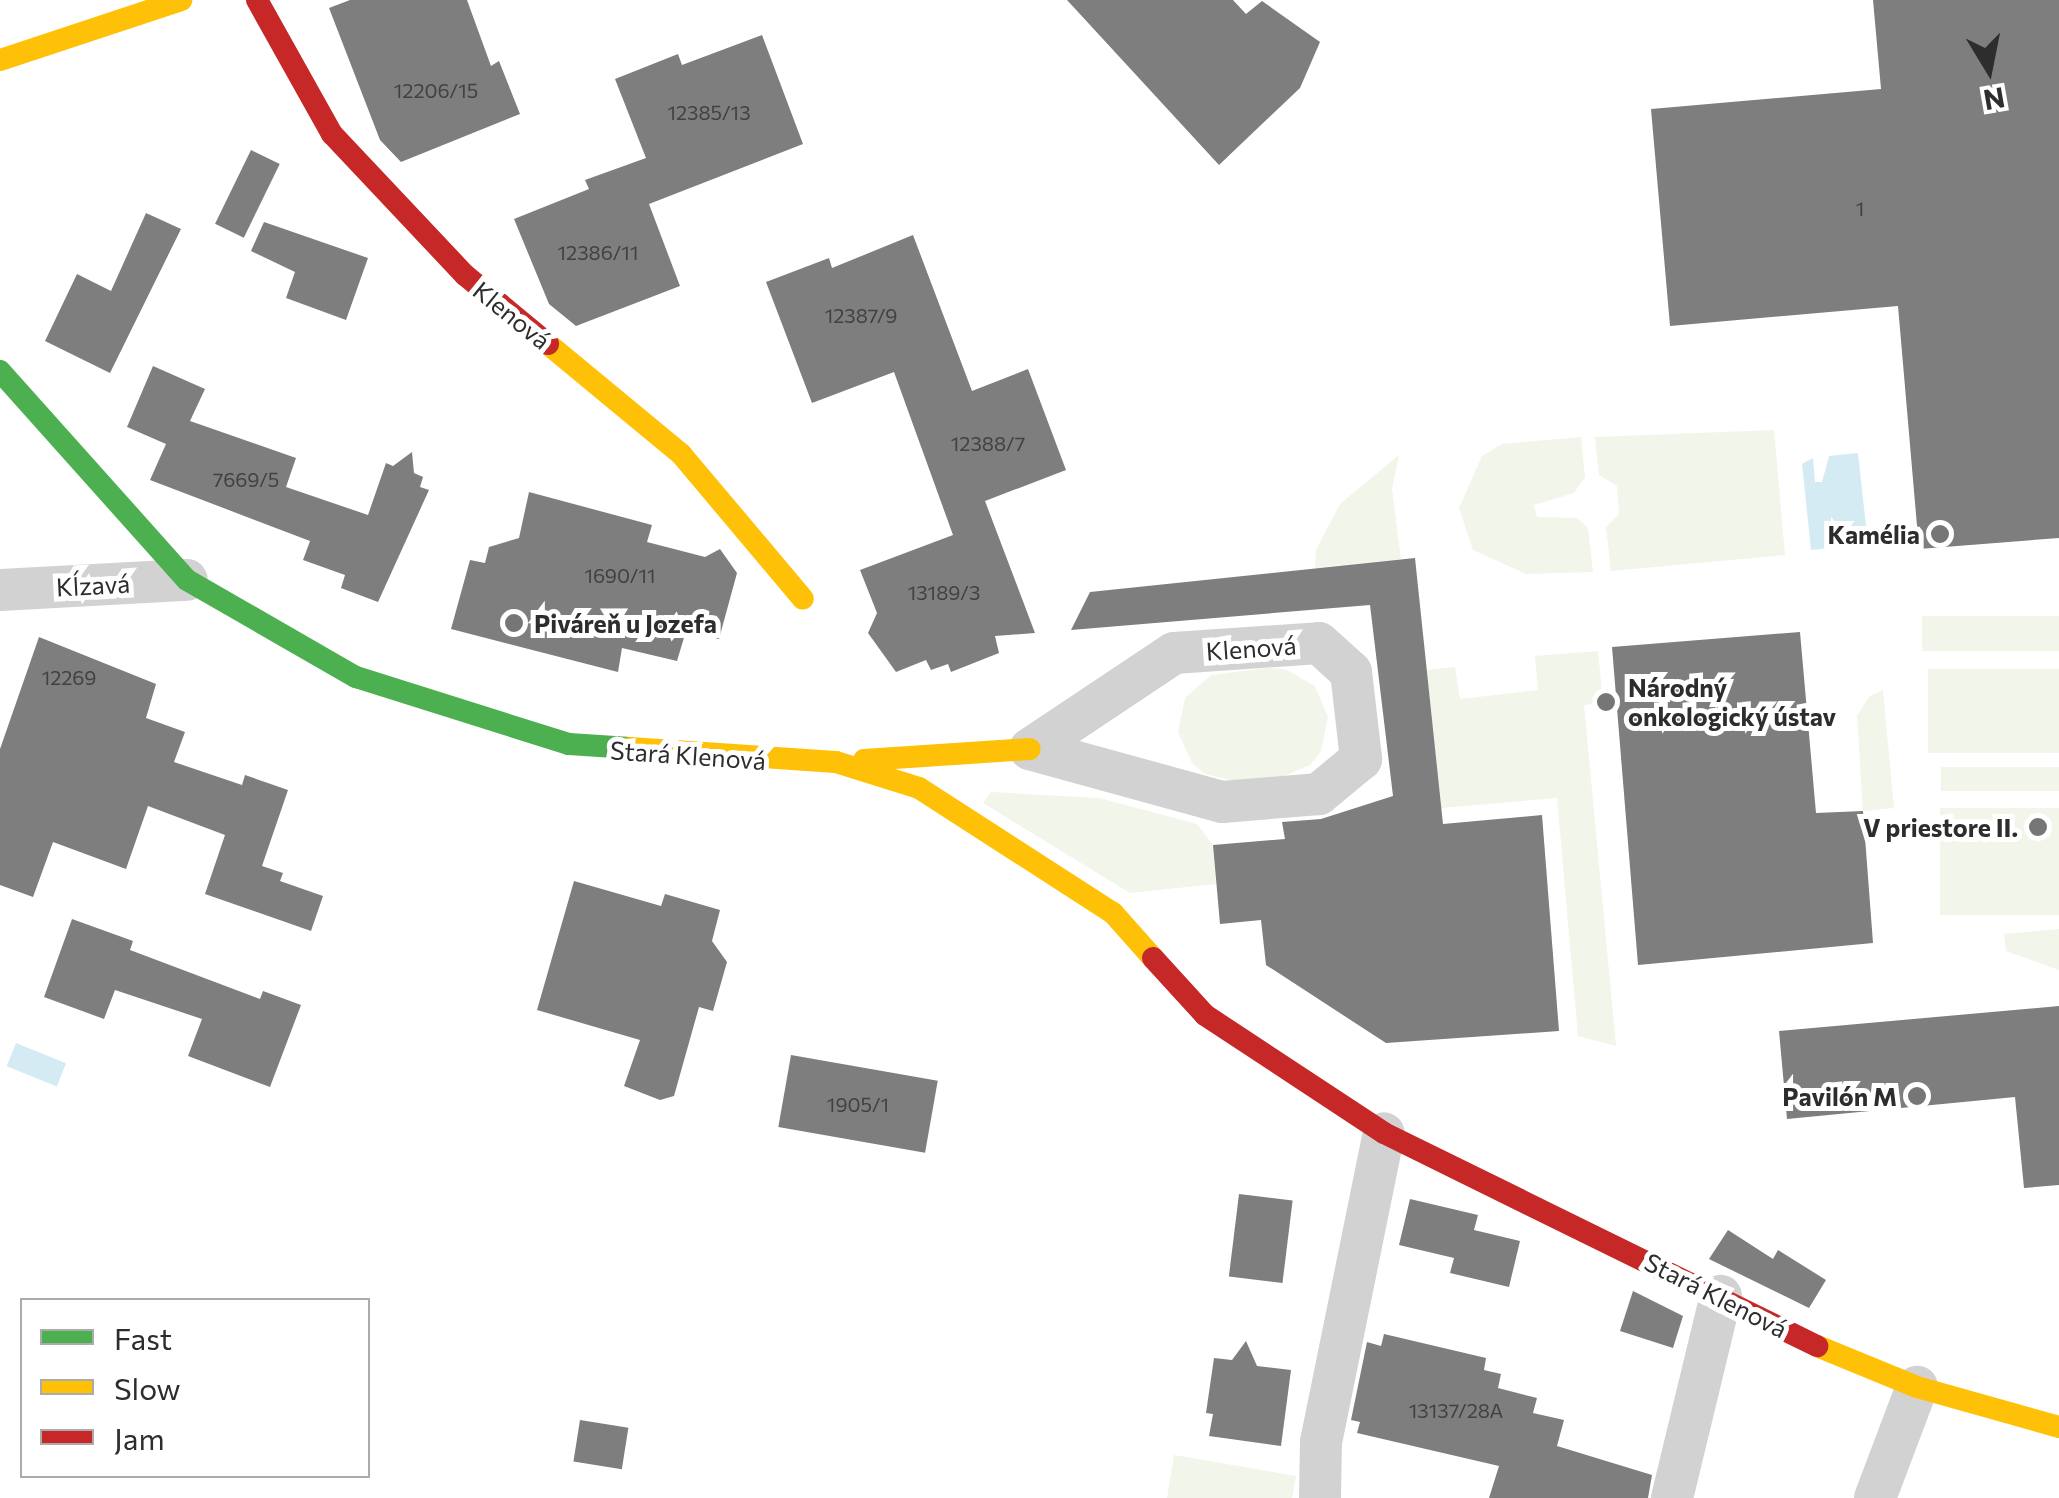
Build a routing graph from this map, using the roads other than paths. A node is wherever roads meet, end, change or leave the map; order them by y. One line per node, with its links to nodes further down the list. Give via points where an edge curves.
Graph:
1 (182, 0): 3 (street)
2 (258, 0): 7 (street, Klenová, via 332,134 464,276 680,454)
3 (0, 60)
4 (0, 371): 5 (street, Stará Klenová)
5 (187, 580): 6 (street, Kĺzavá); 9 (street, Stará Klenová, via 356,677 520,733 598,749)
6 (0, 590)
7 (803, 599)
8 (1030, 749): 8 (street, Klenová, via 1174,653 1319,643 1351,672 1361,758 1319,794 1222,802); 9 (street, Klenová)
9 (836, 762): 10 (street, Stará Klenová, via 919,788 1113,913 1204,1015)
10 (1384, 1133): 11 (street, Stará Klenová); 14 (street, via 1321,1442)
11 (1721, 1296): 12 (street, Stará Klenová, via 1809,1343); 15 (street)
12 (1917, 1387): 13 (street, Stará Klenová); 16 (street)
13 (2059, 1427)
14 (1320, 1498)
15 (1672, 1498)
16 (1875, 1498)

